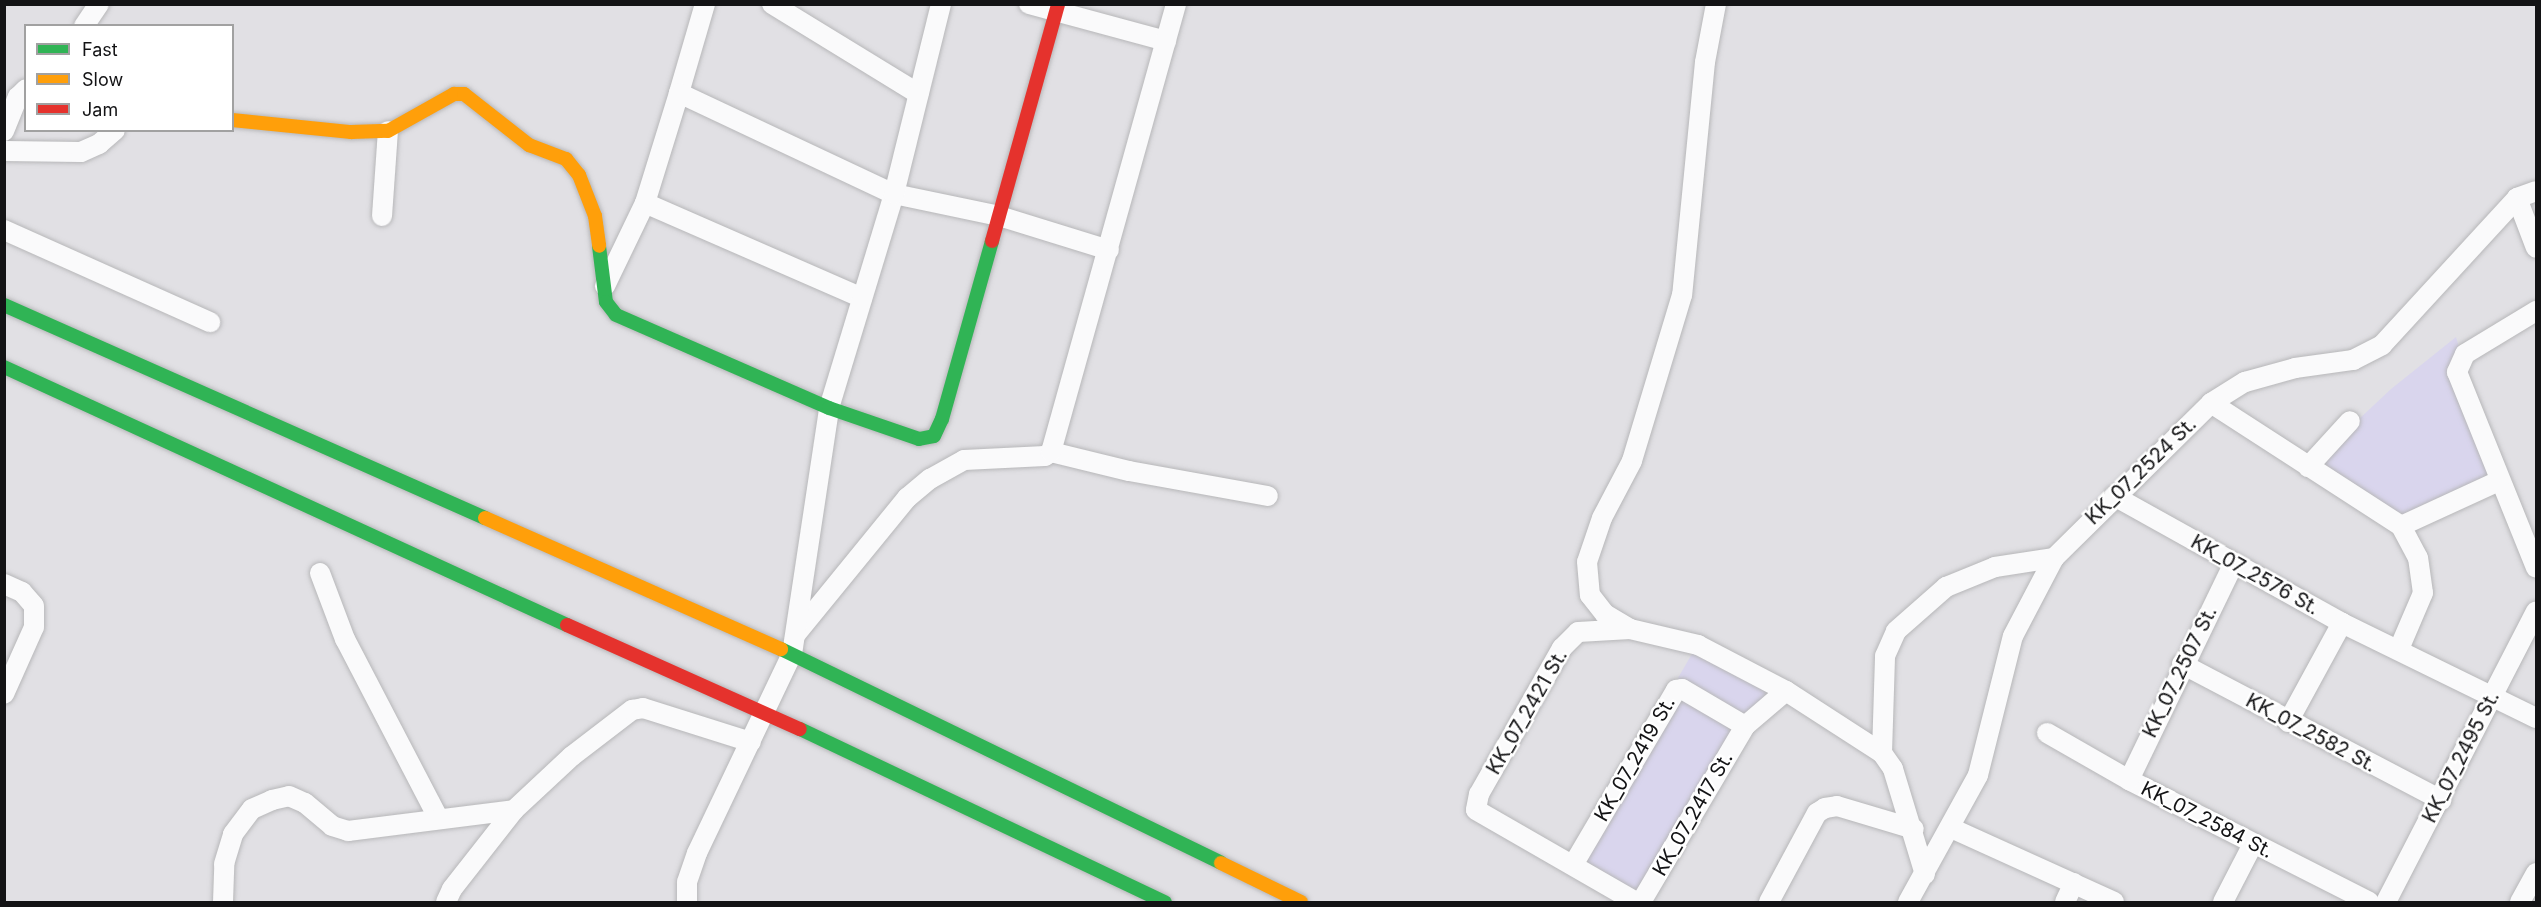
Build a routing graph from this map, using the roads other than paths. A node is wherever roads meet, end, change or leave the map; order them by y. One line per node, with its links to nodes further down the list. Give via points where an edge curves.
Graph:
1 (99, 4): 9 (street)
2 (705, 4): 12 (street)
3 (772, 4): 13 (street)
4 (941, 4): 13 (street)
5 (1029, 4): 8 (street)
6 (1176, 4): 10 (street)
7 (1716, 4): 50 (street, via 1704,62 1682,295 1632,461 1602,518 1587,562 1590,596 1605,614)
8 (1057, 9): 10 (street); 24 (main road)
9 (85, 24)
10 (1166, 41): 27 (street)
11 (16, 92): 15 (street)
12 (679, 93): 20 (street); 22 (street)
13 (919, 94): 20 (street)
14 (234, 120): 16 (main road, via 351,132)
15 (4, 131)
16 (388, 131): 23 (street); 28 (main road, via 454,94 464,94 529,145 566,159 579,175 595,216)
17 (113, 132): 18 (street, via 81,152)
18 (4, 151)
19 (2536, 191): 21 (street, KK_07_2524 St.)
20 (894, 194): 24 (street); 29 (street)
21 (2517, 198): 26 (street); 34 (street, KK_07_2524 St., via 2382,345 2353,360 2295,368 2245,382)
22 (645, 203): 28 (street); 29 (street)
23 (382, 216)
24 (999, 216): 27 (street); 35 (main road, via 934,436 919,439)
25 (4, 230): 32 (street)
26 (2536, 248)
27 (1109, 250): 37 (street)
28 (604, 289): 35 (main road, via 606,302 616,315)
29 (862, 298): 35 (street)
30 (4, 305): 53 (main road)
31 (2536, 311): 39 (street, via 2465,354 2457,364)
32 (210, 322)
33 (4, 367): 58 (main road, via 413,557)
34 (2211, 403): 38 (street); 41 (street, KK_07_2524 St.)
35 (829, 408): 51 (street)
36 (2350, 421): 38 (street)
37 (1051, 452): 40 (street, via 1129,471); 51 (street, via 1045,456 964,459 930,479 907,498)
38 (2308, 467): 42 (street)
39 (2499, 481): 42 (street); 45 (street)
40 (1268, 496)
41 (2114, 496): 43 (street, KK_07_2524 St.); 44 (street, KK_07_2576 St.)
42 (2400, 526): 52 (street, via 2418,558 2423,593)
43 (2054, 558): 64 (street, via 1995,567 1946,587 1896,632 1885,656); 69 (street, KK_07_2524 St., via 2013,636 1978,775)
44 (2233, 565): 49 (street, KK_07_2576 St.); 54 (street, KK_07_2507 St.)
45 (2536, 567)
46 (320, 573): 68 (street, via 345,639)
47 (4, 584): 56 (street, via 22,592 34,606 34,627)
48 (2536, 611): 57 (street, KK_07_2495 St.)
49 (2342, 622): 52 (street, KK_07_2576 St.); 60 (street)
50 (1630, 629): 55 (street, via 1698,645); 72 (street, KK_07_2421 St., via 1578,632 1562,648 1479,794 1476,810)
51 (796, 634): 53 (street)
52 (2398, 648): 57 (street, KK_07_2576 St.)
53 (792, 654): 58 (street); 80 (main road)
54 (2182, 664): 60 (street, KK_07_2582 St.); 65 (street, KK_07_2507 St.)
55 (1786, 691): 61 (street, KK_07_2417 St.); 64 (street)
56 (4, 694)
57 (2492, 696): 59 (street, KK_07_2576 St.); 66 (street, KK_07_2495 St.)
58 (767, 713): 63 (street); 79 (main road)
59 (2536, 718)
60 (2288, 722): 66 (street, KK_07_2582 St.)
61 (1745, 726): 72 (street, KK_07_2419 St., via 1682,689 1676,690); 82 (street, KK_07_2417 St.)
62 (2048, 733): 65 (street, KK_07_2584 St.)
63 (751, 742): 67 (street, via 644,708 633,710 572,756); 78 (street, via 698,853 687,882)
64 (1882, 753): 70 (street, via 1893,769)
65 (2129, 780): 71 (street, KK_07_2584 St.)
66 (2440, 800): 89 (street, KK_07_2495 St.)
67 (514, 810): 68 (street); 77 (street, via 452,889)
68 (438, 818): 76 (street, via 372,831 348,831 332,826 305,803 289,796 272,800 252,809 233,834 224,864)
69 (1951, 828): 74 (street, KK_07_2524 St.); 75 (street)
70 (1914, 829): 74 (street); 83 (street, via 1837,806 1825,808 1817,813)
71 (2253, 844): 87 (street); 88 (street, KK_07_2584 St.)
72 (1573, 865): 81 (street)
73 (2536, 873): 90 (street)
74 (1925, 874): 84 (street, KK_07_2524 St.)
75 (2074, 882): 85 (street); 86 (street)
76 (223, 903)
77 (446, 903)
78 (687, 903)
79 (1165, 903)
80 (1301, 903)
81 (1636, 903)
82 (1641, 903)
83 (1769, 903)
84 (1908, 903)
85 (2065, 903)
86 (2114, 903)
87 (2223, 903)
88 (2369, 903)
89 (2386, 903)
90 (2520, 903)

